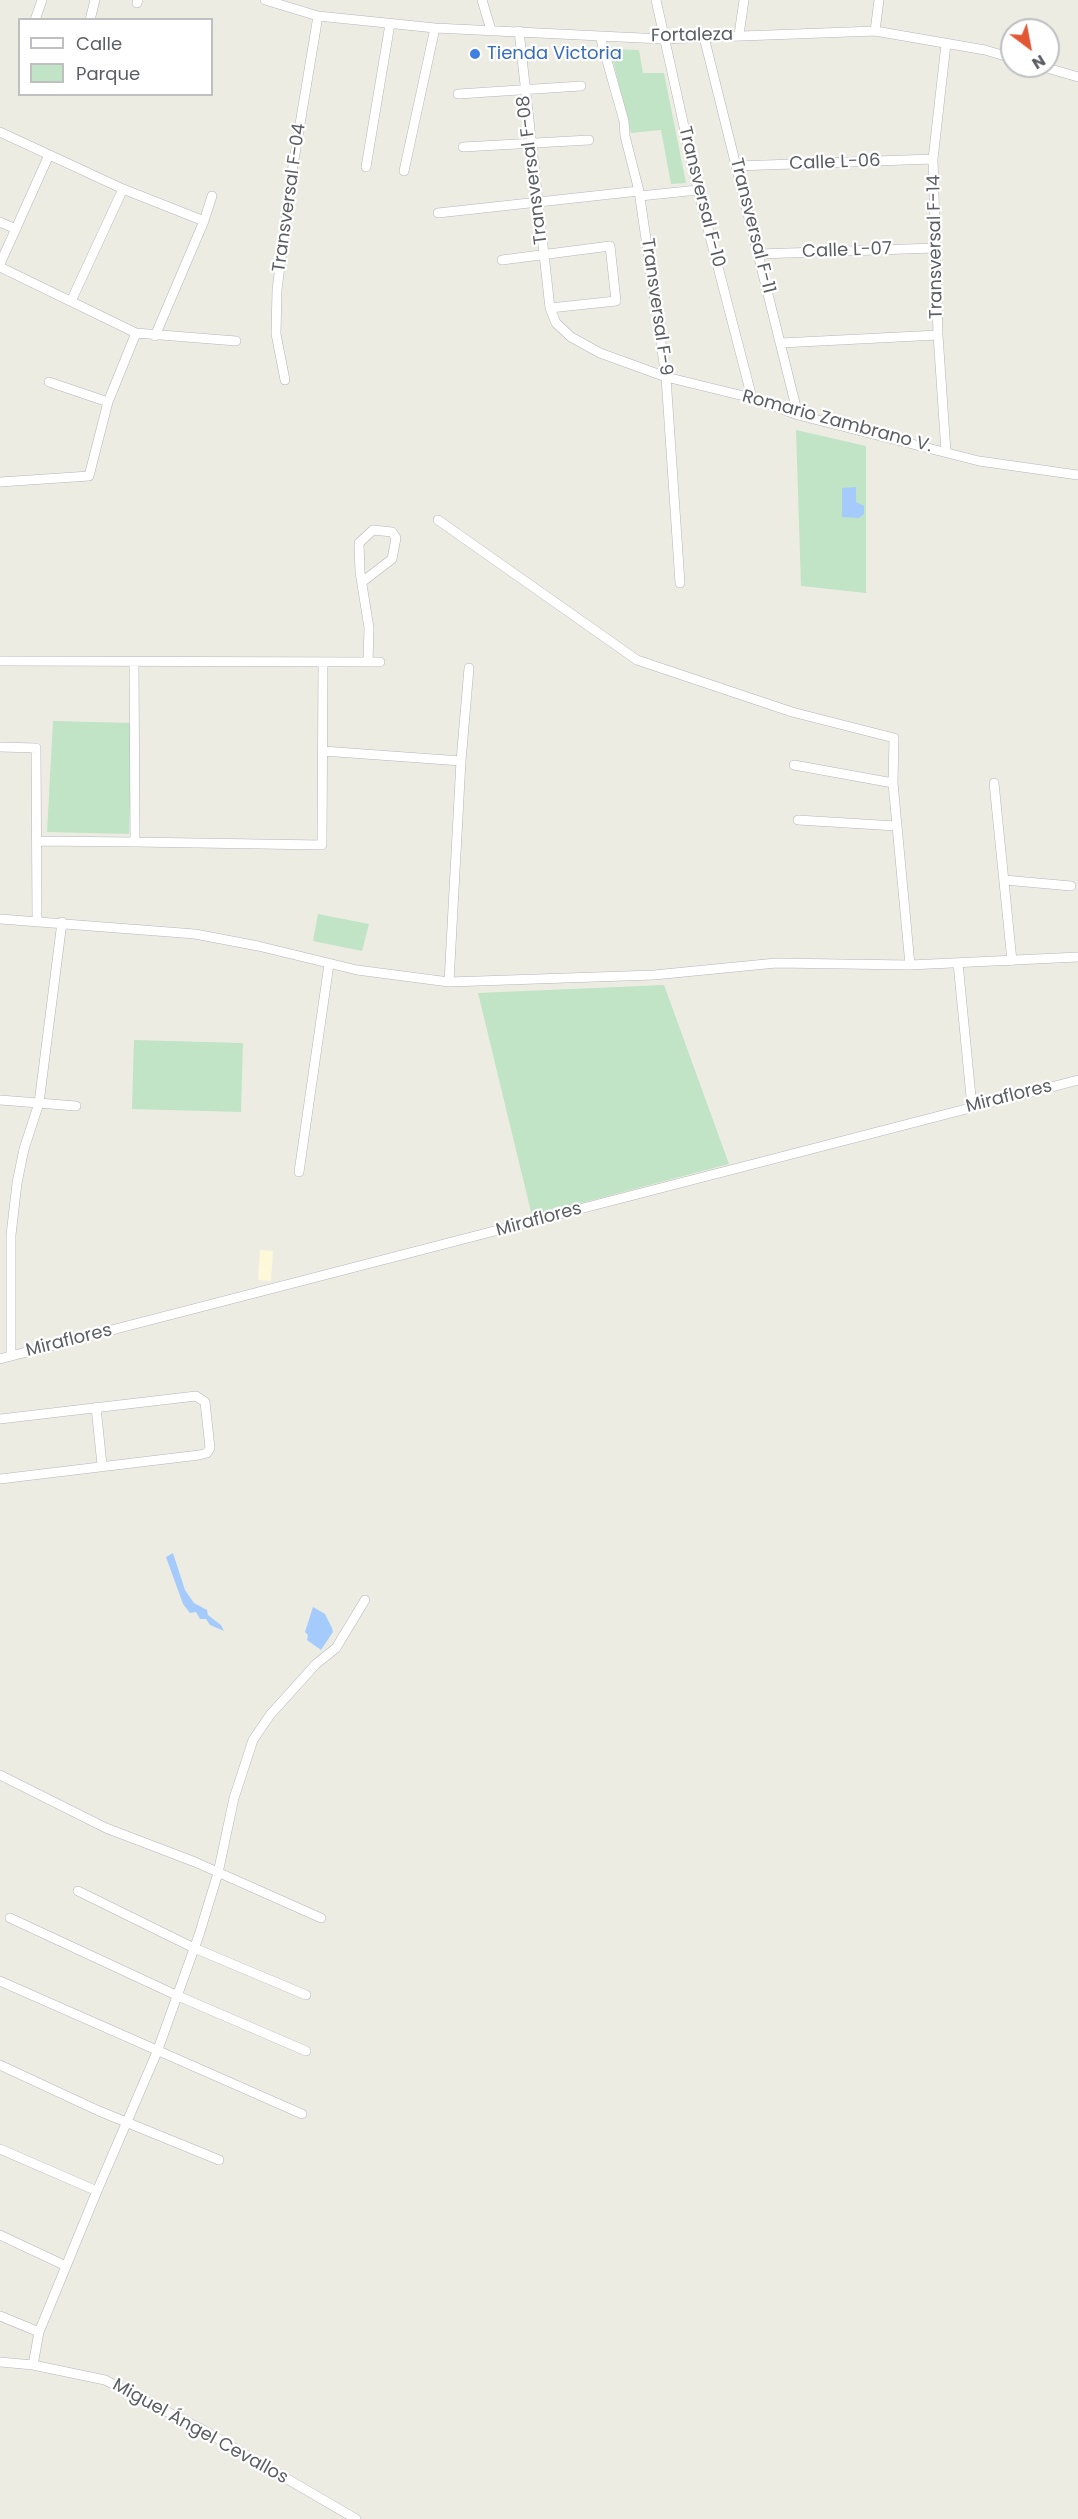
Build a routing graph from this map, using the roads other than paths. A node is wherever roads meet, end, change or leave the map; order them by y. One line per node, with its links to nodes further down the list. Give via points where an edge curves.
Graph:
1 (42, 0): 9 (street)
2 (95, 0): 10 (street)
3 (265, 0): 8 (street, Fortaleza)
4 (482, 0): 13 (street)
5 (656, 0): 19 (street, Transversal F-10)
6 (744, 0): 16 (street)
7 (879, 0): 15 (street)
8 (318, 16): 11 (street, Fortaleza); 58 (street, Transversal F-04, via 277,290 276,334)
9 (36, 18)
10 (90, 18)
11 (390, 24): 12 (street, Fortaleza); 34 (street)
12 (435, 28): 13 (street, Fortaleza); 35 (street)
13 (491, 30): 14 (street, Fortaleza)
14 (519, 31): 17 (street, Fortaleza); 25 (street, Transversal F-08)
15 (875, 31): 16 (street, Fortaleza); 20 (street, Fortaleza)
16 (739, 35): 18 (street, Fortaleza)
17 (600, 36): 19 (street, Fortaleza); 38 (street, Transversal F-9)
18 (704, 37): 19 (street, Fortaleza); 33 (street, Transversal F-11)
19 (665, 39): 37 (street, Transversal F-10)
20 (946, 44): 21 (street, Fortaleza); 32 (street, Transversal F-14)
21 (1000, 55)
22 (1060, 72): 23 (street)
23 (1078, 77)
24 (581, 86): 25 (street)
25 (524, 91): 26 (street); 29 (street, Transversal F-08)
26 (458, 94)
27 (0, 132): 31 (street)
28 (589, 140): 29 (street)
29 (530, 142): 30 (street); 40 (street, Transversal F-08)
30 (463, 147)
31 (49, 155): 36 (street); 44 (street)
32 (933, 159): 33 (street, Calle L-06); 45 (street, Transversal F-14)
33 (737, 166): 46 (street, Transversal F-11)
34 (366, 167)
35 (404, 171)
36 (123, 189): 42 (street); 50 (street)
37 (698, 190): 38 (street); 60 (street, Transversal F-10)
38 (640, 194): 40 (street); 57 (street, Transversal F-9)
39 (212, 196): 42 (street)
40 (537, 201): 41 (street); 47 (street, Transversal F-08)
41 (438, 213)
42 (204, 221): 54 (street)
43 (0, 222): 44 (street)
44 (16, 229): 49 (street)
45 (935, 248): 46 (street, Calle L-07); 53 (street, Transversal F-14)
46 (759, 254): 56 (street, Transversal F-11)
47 (543, 255): 48 (street); 51 (street, Transversal F-08); 51 (street, via 608,245 612,250 616,302)
48 (502, 260)
49 (0, 265): 50 (street)
50 (72, 299): 52 (street)
51 (550, 308): 57 (street, Romario Zambrano V., via 556,323 571,337 600,353)
52 (136, 333): 54 (street); 61 (street)
53 (938, 335): 56 (street); 63 (street, Transversal F-14)
54 (155, 336): 55 (street)
55 (236, 341)
56 (781, 343): 62 (street, Transversal F-11)
57 (666, 377): 60 (street, Romario Zambrano V.); 68 (street, Transversal F-9)
58 (285, 380)
59 (49, 382): 61 (street)
60 (752, 398): 62 (street, Romario Zambrano V.)
61 (108, 402): 65 (street, via 89,476)
62 (798, 415): 63 (street, Romario Zambrano V.)
63 (945, 452): 64 (street, Romario Zambrano V.)
64 (1078, 475)
65 (0, 482)
66 (438, 519): 79 (street, via 638,660 792,712 894,738)
67 (362, 582): 67 (street, via 359,543 373,530 392,532 396,538 392,559); 71 (street)
68 (680, 583)
69 (0, 661): 70 (street)
70 (134, 662): 72 (street); 84 (street)
71 (369, 662): 72 (street); 73 (street)
72 (323, 663): 76 (street)
73 (380, 663)
74 (469, 668): 77 (street)
75 (0, 747): 83 (street, via 36,748)
76 (323, 751): 77 (street); 84 (street, via 322,845)
77 (460, 761): 95 (street)
78 (794, 765): 79 (street)
79 (893, 783): 82 (street)
80 (994, 783): 85 (street)
81 (798, 820): 82 (street)
82 (896, 826): 94 (street)
83 (37, 841): 84 (street); 88 (street)
84 (135, 842)
85 (1004, 880): 86 (street); 91 (street)
86 (1071, 886)
87 (0, 919): 88 (street)
88 (37, 920): 89 (street)
89 (62, 922): 93 (street, via 228,940); 98 (street)
90 (1078, 957): 91 (street)
91 (1012, 961): 92 (street)
92 (958, 963): 94 (street); 100 (street)
93 (329, 964): 95 (street); 101 (street)
94 (910, 965): 95 (street, via 776,963 654,975)
95 (449, 982)
96 (1078, 1080): 100 (street, Miraflores)
97 (0, 1100): 98 (street)
98 (39, 1103): 99 (street); 102 (street, via 17,1183 11,1235)
99 (76, 1106)
100 (972, 1107): 102 (street, Miraflores)
101 (299, 1172)
102 (11, 1356): 103 (street, Miraflores)
103 (0, 1359)
104 (96, 1407): 105 (street); 106 (street); 106 (street, via 196,1395 205,1402 210,1448 207,1453)
105 (0, 1419)
106 (102, 1465): 107 (street)
107 (0, 1479)
108 (365, 1600): 110 (street, via 336,1648 316,1664 253,1740 234,1798)
109 (0, 1775): 110 (street, via 106,1828)
110 (218, 1873): 113 (street); 114 (street)
111 (78, 1891): 114 (street)
112 (10, 1918): 117 (street)
113 (321, 1918)
114 (194, 1948): 116 (street); 117 (street)
115 (0, 1982): 119 (street)
116 (306, 1995)
117 (177, 1996): 118 (street); 119 (street)
118 (306, 2051)
119 (157, 2052): 121 (street); 122 (street)
120 (0, 2065): 122 (street)
121 (302, 2114)
122 (128, 2121): 124 (street); 125 (street)
123 (0, 2149): 125 (street)
124 (219, 2160)
125 (98, 2191): 127 (street)
126 (0, 2235): 127 (street)
127 (66, 2266): 129 (street)
128 (0, 2316): 129 (street)
129 (39, 2331): 131 (street)
130 (0, 2362): 131 (street, Miguel Ángel Cevallos)
131 (33, 2365): 132 (street, Miguel Ángel Cevallos, via 105,2380 203,2430)
132 (356, 2519)

